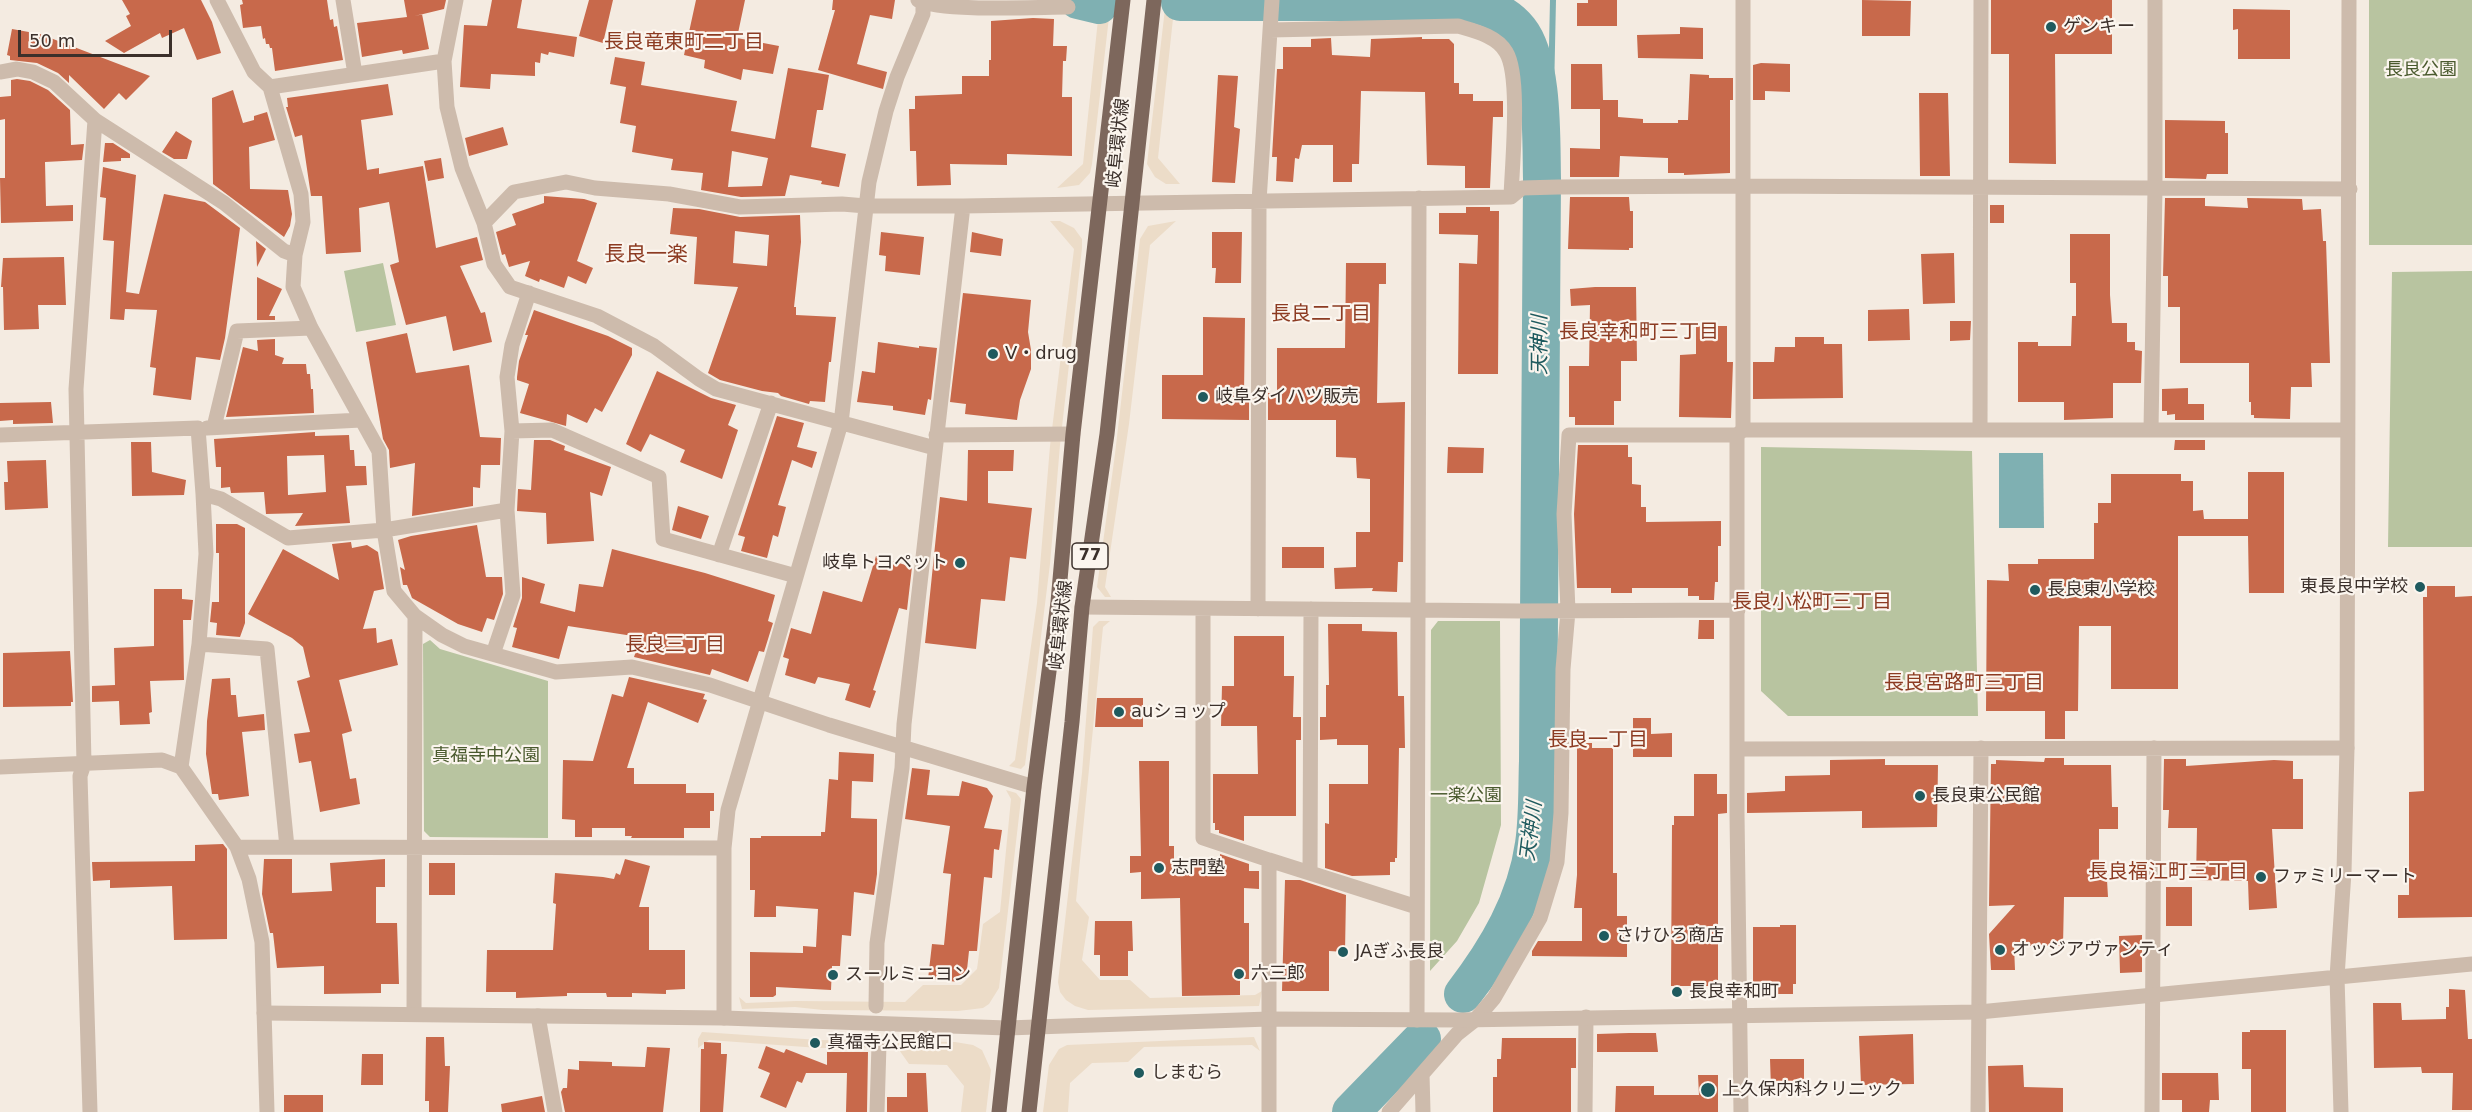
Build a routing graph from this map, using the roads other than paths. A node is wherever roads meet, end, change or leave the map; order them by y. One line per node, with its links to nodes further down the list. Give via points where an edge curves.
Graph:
1 (217, 0): 17 (street, via 254,72)
2 (343, 0): 16 (street)
3 (456, 0): 14 (street)
4 (1124, 0): 26 (main road, 岐阜環状線 / 77)
5 (1154, 0): 27 (main road, 岐阜環状線 / 77)
6 (1272, 0): 13 (street)
7 (1743, 0): 19 (street)
8 (1981, 0): 20 (street)
9 (2155, 0): 21 (street)
10 (2349, 0): 22 (street)
11 (922, 1): 12 (street, via 952,6); 28 (street, via 923,14 886,111)
12 (1068, 7)
13 (1270, 24): 23 (street, via 1458,26 1484,33 1506,51 1515,78); 25 (street)
14 (444, 61): 16 (street); 30 (street, via 447,107 462,168)
15 (0, 72): 18 (street, via 17,69 54,82)
16 (355, 74): 17 (street)
17 (270, 87): 31 (street, via 301,194 303,222)
18 (95, 120): 31 (street, via 224,203 284,251); 43 (street)
19 (1743, 186): 20 (street); 23 (street, via 1558,187); 44 (street)
20 (1980, 187): 21 (street); 39 (street)
21 (2155, 188): 22 (street); 40 (street)
22 (2350, 189): 41 (street)
23 (1517, 192): 24 (street)
24 (1419, 198): 25 (street); 57 (street)
25 (1259, 201): 27 (street); 55 (street)
26 (1100, 203): 27 (street); 29 (street); 45 (main road, 岐阜環状線 / 77)
27 (1132, 203): 53 (main road, 岐阜環状線 / 77, via 1107,434)
28 (866, 206): 29 (street); 30 (street, via 740,207 566,182 514,192); 36 (street)
29 (963, 206): 47 (street)
30 (484, 223): 32 (street, via 494,264 510,286)
31 (296, 255): 33 (street, via 293,287)
32 (529, 293): 34 (street, via 597,316 654,346 716,389); 42 (street, via 512,345 507,377)
33 (311, 328): 35 (street); 37 (street, via 237,331)
34 (771, 403): 36 (street); 51 (street)
35 (361, 420): 37 (street); 50 (street, via 378,451)
36 (841, 423): 47 (street); 52 (street)
37 (214, 427): 38 (street)
38 (198, 428): 43 (street); 48 (street)
39 (1980, 430): 40 (street); 44 (street)
40 (2151, 430): 41 (street)
41 (2347, 430): 68 (street)
42 (512, 431): 49 (street); 51 (street, via 552,430 659,477 663,539)
43 (76, 432): 46 (street); 69 (street)
44 (1740, 433): 58 (street); 59 (street, via 1569,435)
45 (1073, 434): 47 (street); 72 (main road, 岐阜環状線 / 77, via 1058,602)
46 (0, 435)
47 (935, 441): 64 (street)
48 (203, 494): 50 (street, via 288,538); 61 (street, via 206,554)
49 (507, 510): 50 (street); 62 (street, via 513,595)
50 (384, 530): 60 (street, via 394,591)
51 (719, 555): 52 (street)
52 (796, 576): 63 (street)
53 (1082, 607): 54 (street); 94 (main road, 岐阜環状線 / 77)
54 (1203, 609): 55 (street); 77 (street, via 1203,838)
55 (1258, 609): 56 (street)
56 (1311, 609): 57 (street); 78 (street)
57 (1418, 610): 59 (street); 79 (street)
58 (1738, 610): 59 (street); 65 (street)
59 (1562, 611): 92 (street, via 1561,813 1557,862 1540,918 1494,998)
60 (415, 616): 62 (street, via 464,646); 75 (street)
61 (199, 644): 70 (street); 74 (street, via 267,649)
62 (493, 654): 63 (street, via 556,672 632,667)
63 (760, 700): 64 (street); 76 (street, via 728,810)
64 (903, 747): 72 (street); 83 (street, via 877,943)
65 (1737, 748): 66 (street); 87 (street)
66 (1981, 748): 67 (street); 84 (street)
67 (2154, 748): 68 (street); 82 (street)
68 (2347, 748): 81 (street)
69 (84, 764): 70 (street, via 162,760); 71 (street); 98 (street, via 80,776)
70 (181, 767): 73 (street)
71 (0, 768)
72 (1034, 787): 95 (main road, 岐阜環状線 / 77)
73 (237, 847): 74 (street); 85 (street, via 249,879 262,942)
74 (287, 847): 75 (street)
75 (414, 848): 76 (street); 86 (street)
76 (724, 848): 90 (street)
77 (1269, 860): 78 (street); 91 (street)
78 (1310, 873): 79 (street)
79 (1418, 907): 93 (street)
80 (2472, 964): 81 (street)
81 (2337, 977): 82 (street); 111 (street)
82 (2154, 997): 84 (street); 110 (street)
83 (876, 1006)
84 (1979, 1012): 87 (street); 109 (street)
85 (264, 1013): 86 (street); 99 (street)
86 (414, 1014): 88 (street)
87 (1739, 1015): 89 (street); 108 (street)
88 (538, 1016): 90 (street); 100 (street)
89 (1586, 1017): 92 (street); 107 (street)
90 (724, 1018): 95 (street)
91 (1269, 1019): 93 (street); 94 (street); 104 (street)
92 (1476, 1019): 93 (street); 97 (street, via 1457,1034)
93 (1418, 1020)
94 (1038, 1026): 95 (street); 103 (main road, 岐阜環状線 / 77)
95 (1008, 1028): 102 (main road, 岐阜環状線 / 77)
96 (879, 1044): 101 (street)
97 (1422, 1074): 105 (street); 106 (street)
98 (90, 1112)
99 (267, 1112)
100 (555, 1112)
101 (877, 1112)
102 (999, 1112)
103 (1029, 1112)
104 (1269, 1112)
105 (1389, 1112)
106 (1423, 1112)
107 (1586, 1112)
108 (1741, 1112)
109 (1978, 1112)
110 (2152, 1112)
111 (2341, 1112)

